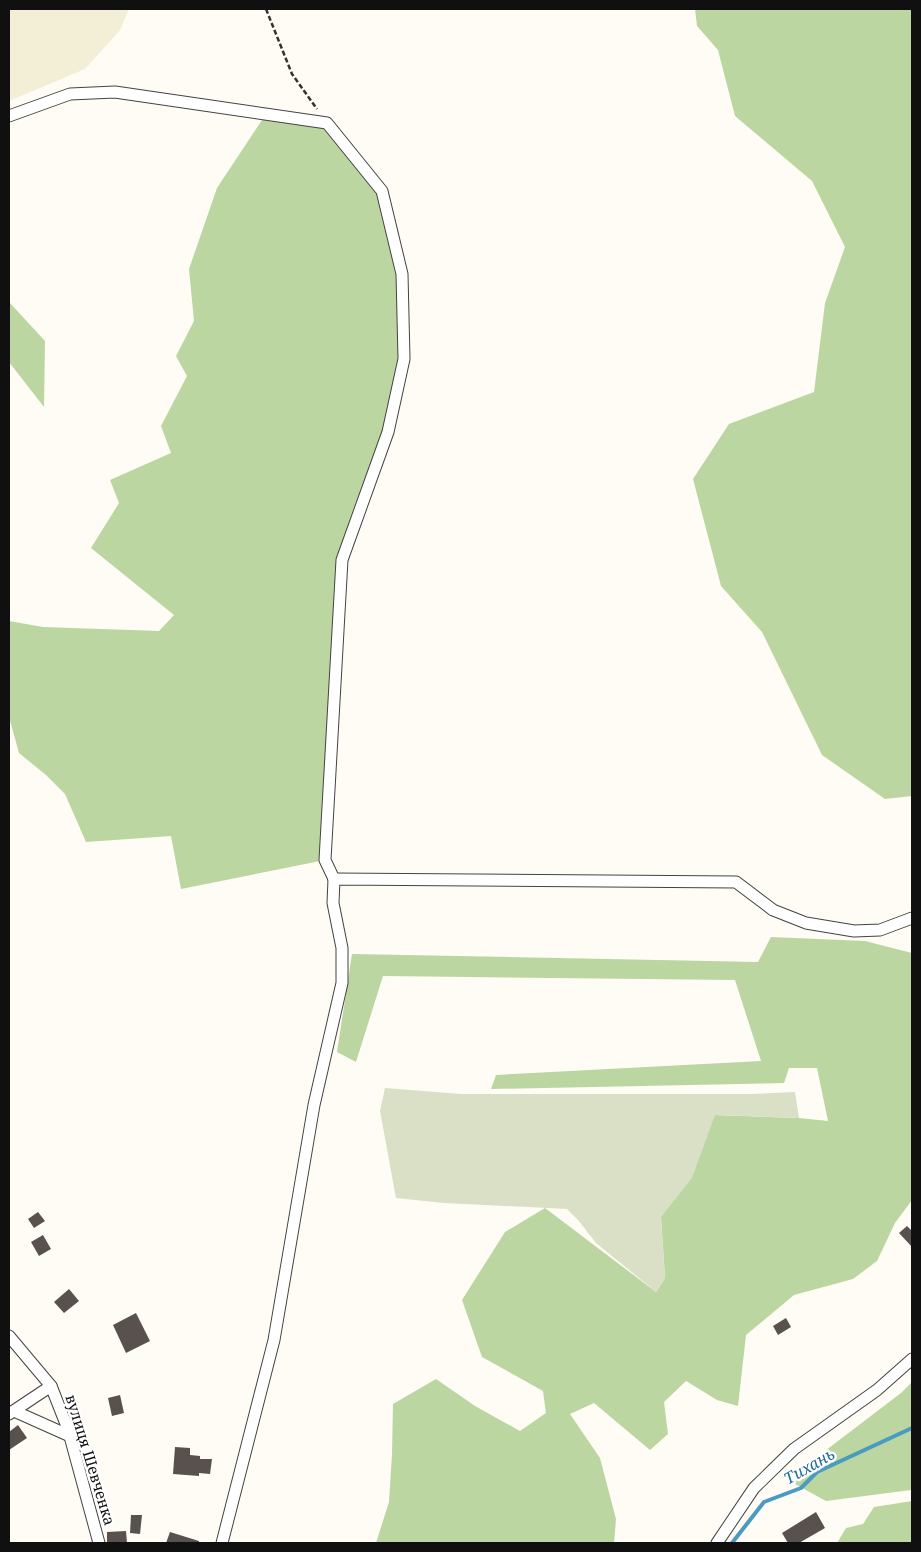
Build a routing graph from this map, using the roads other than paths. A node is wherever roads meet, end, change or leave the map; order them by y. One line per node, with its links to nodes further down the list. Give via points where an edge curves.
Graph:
1 (9, 116): 2 (street, via 70,94 115,92 327,123 382,191 402,274 404,359 388,432 342,560 325,860)
2 (334, 879): 3 (street, via 736,882 773,910 806,923 854,931 880,930); 10 (street, via 334,903 342,948 342,983 314,1105 274,1340)
3 (912, 918)
4 (9, 1336): 6 (street, вулиця Шевченка)
5 (912, 1359): 11 (street, via 877,1390 794,1449 754,1488)
6 (51, 1386): 7 (street, вулиця Шевченка); 8 (street, вулиця Шевченка)
7 (11, 1412): 8 (street)
8 (70, 1436): 9 (street, вулиця Шевченка)
9 (99, 1543)
10 (222, 1543)
11 (717, 1543)

